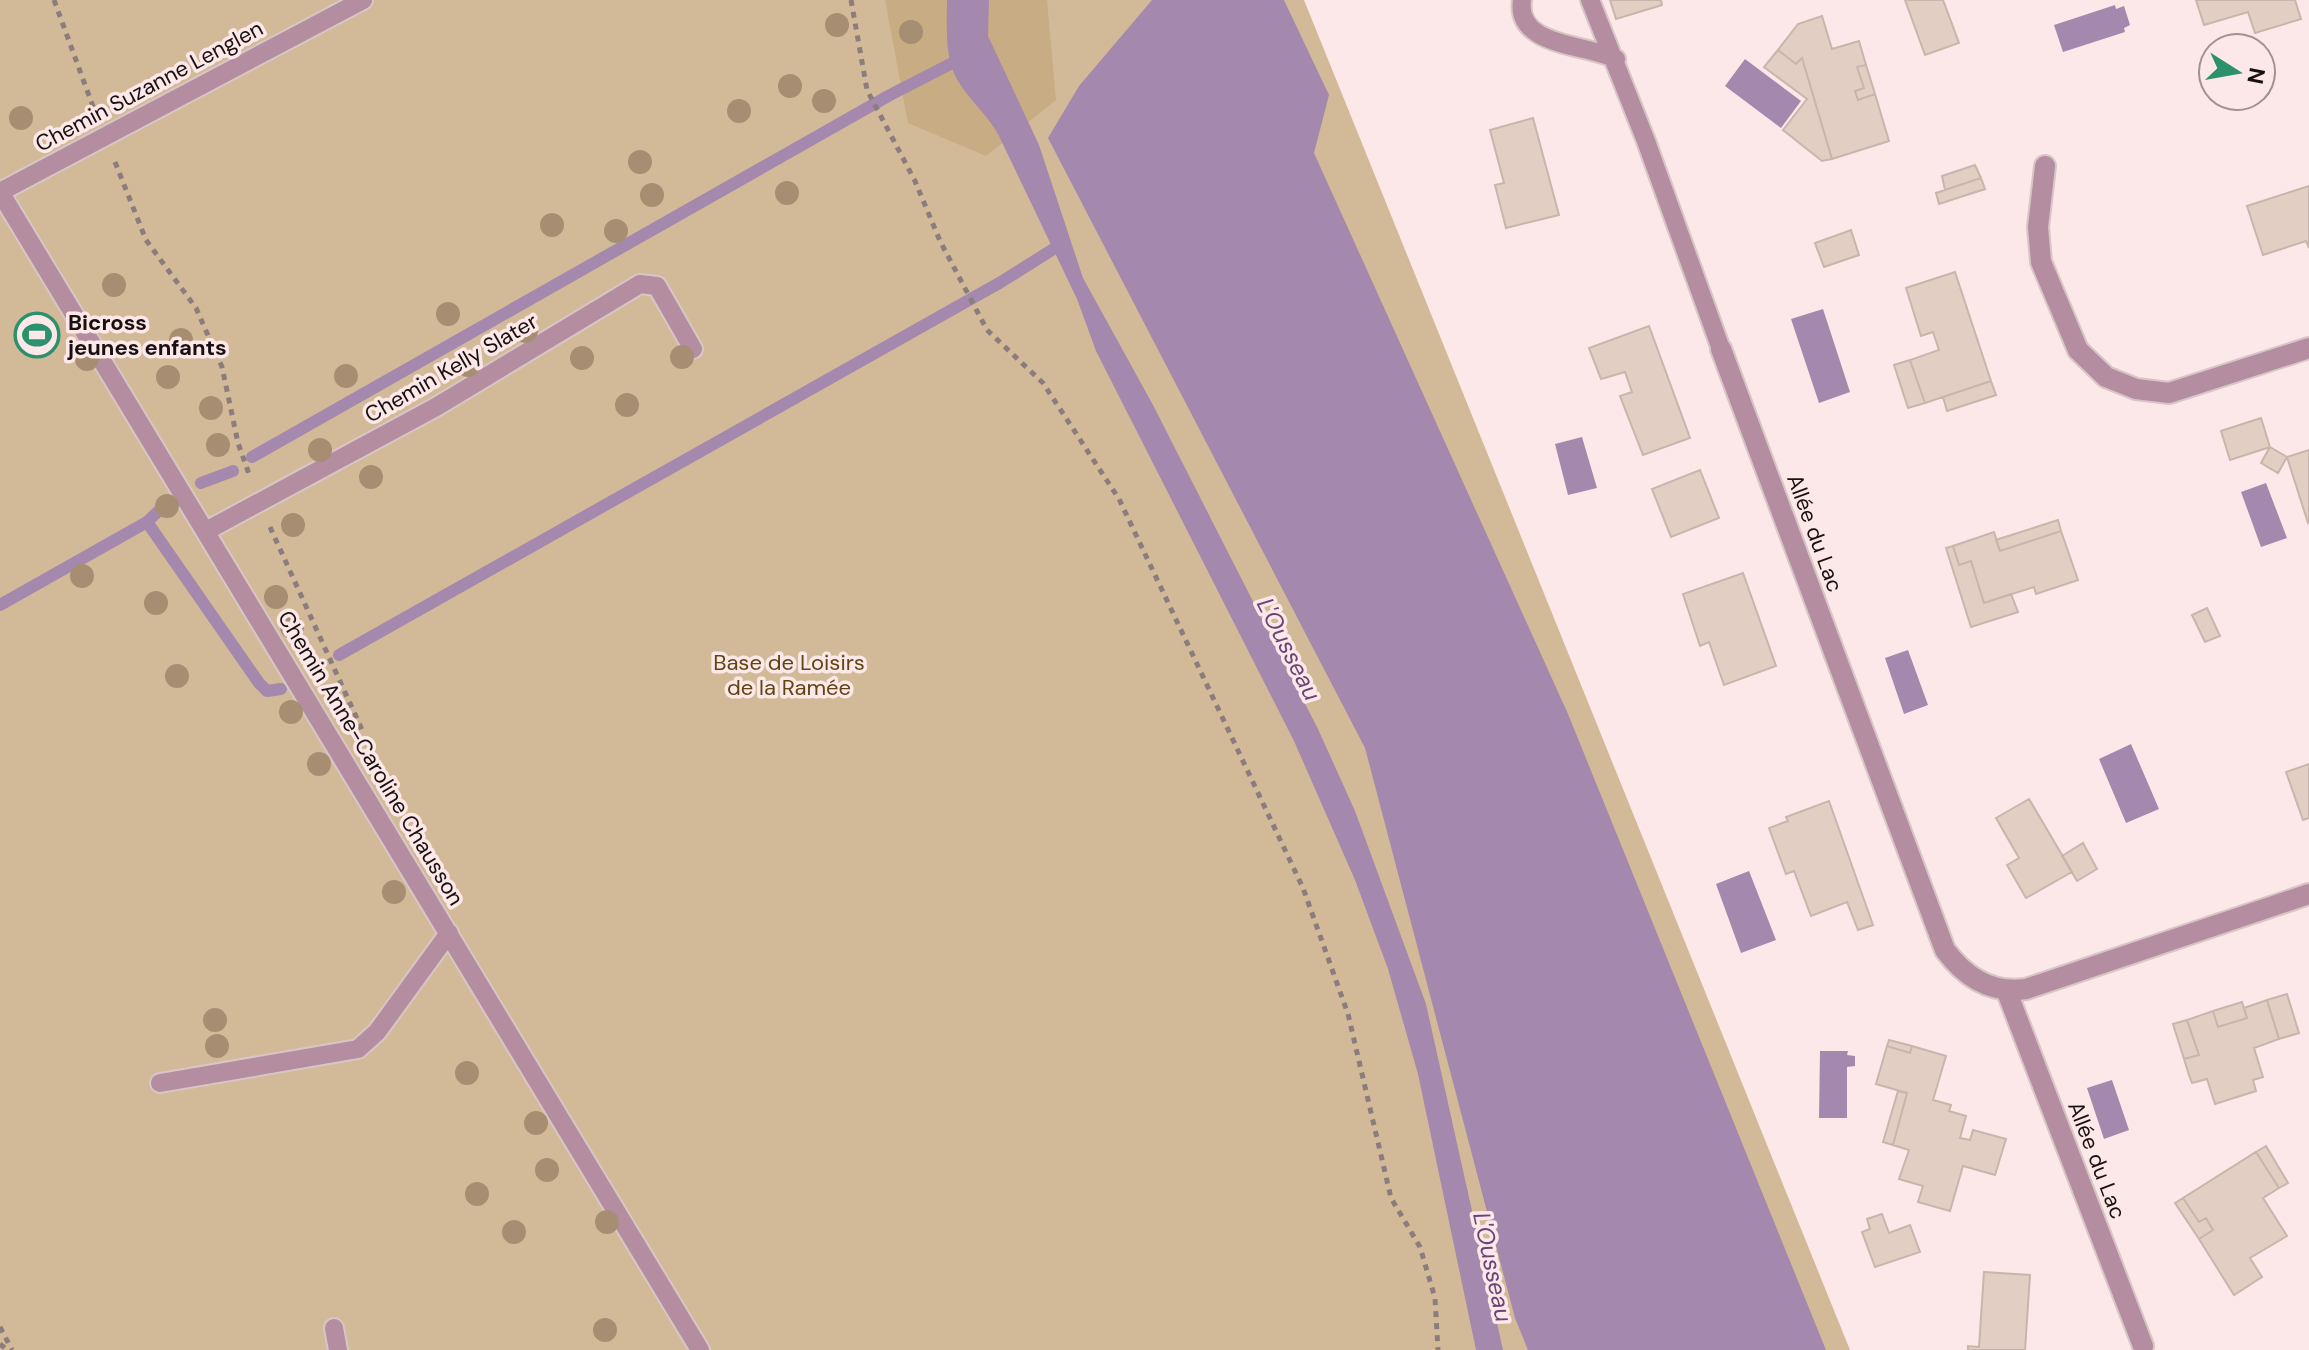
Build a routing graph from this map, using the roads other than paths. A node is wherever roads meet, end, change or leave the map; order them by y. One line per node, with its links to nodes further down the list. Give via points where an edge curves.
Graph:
1 (363, 0): 6 (lane, Chemin Suzanne Lenglen)
2 (1522, 0): 4 (lane, via 1523,18 1537,34)
3 (1590, 0): 4 (lane, Allée du Lac)
4 (1616, 59): 9 (lane, Allée du Lac)
5 (2045, 166): 7 (street, via 2038,227 2041,262 2078,350 2106,377 2136,389 2169,393)
6 (0, 192): 10 (lane, Chemin Anne-Caroline Chausson)
7 (2309, 348)
8 (693, 349): 10 (lane, Chemin Kelly Slater, via 657,286 640,284 436,407)
9 (1721, 349): 13 (street, Allée du Lac, via 1945,950 1960,970)
10 (206, 531): 12 (lane, Chemin Anne-Caroline Chausson)
11 (2309, 894): 13 (street, via 2045,985)
12 (449, 933): 14 (lane, via 377,1032 358,1049); 18 (lane, Chemin Anne-Caroline Chausson)
13 (2007, 992): 16 (street, Allée du Lac)
14 (160, 1083)
15 (334, 1328): 17 (lane)
16 (2143, 1346)
17 (338, 1350)
18 (700, 1350)

